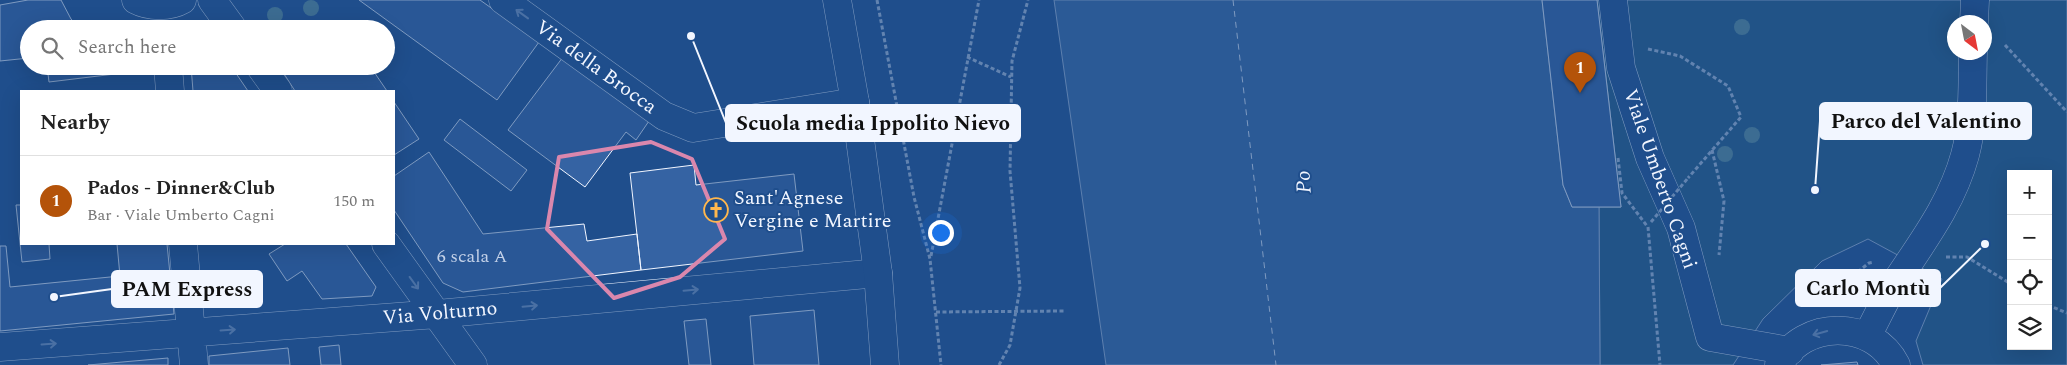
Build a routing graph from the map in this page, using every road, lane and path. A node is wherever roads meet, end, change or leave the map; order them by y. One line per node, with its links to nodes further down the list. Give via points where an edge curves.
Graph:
1 (136, 0): 10 (street)
2 (212, 0): 12 (street)
3 (503, 0): 22 (street, Via della Brocca, one-way to 3, via 693,128 664,116)
4 (837, 0): 22 (street)
5 (877, 0): 28 (path, via 914,197)
6 (979, 0): 15 (path)
7 (1028, 0): 19 (path, via 1012,61)
8 (1613, 0): 13 (street, Viale Umberto Cagni)
9 (1975, 0): 11 (street)
10 (170, 12)
11 (1974, 15)
12 (226, 20)
13 (1618, 42): 24 (path, via 1680,56 1728,86 1741,117); 43 (street, Viale Umberto Cagni, via 1621,68 1650,158 1681,228 1710,337)
14 (2005, 45): 23 (path)
15 (967, 57): 19 (path); 28 (path)
16 (1973, 60): 41 (street, via 1971,120 1966,154 1956,184)
17 (169, 75): 20 (street)
18 (266, 75): 21 (street)
19 (1012, 77): 35 (path, via 1010,171 1020,288)
20 (170, 90)
21 (277, 90)
22 (855, 102): 31 (street)
23 (2067, 112)
24 (1712, 150): 30 (path, via 1724,201); 49 (path, bridge, via 1648,227)
25 (183, 245): 40 (street)
26 (387, 245): 39 (street, one-way to 39)
27 (1945, 257): 32 (path, via 1967,258)
28 (930, 259): 37 (path)
29 (1878, 260): 34 (path, via 1869,263)
30 (1718, 262)
31 (878, 273): 39 (street, Via Volturno, one-way to 31); 46 (street)
32 (2007, 282)
33 (2052, 307): 38 (path)
34 (1812, 308)
35 (1016, 311): 36 (path); 37 (path); 48 (path, via 1010,345)
36 (1066, 311)
37 (936, 312): 47 (path)
38 (2067, 313)
39 (436, 314): 40 (street, Via Volturno, one-way to 39); 45 (street)
40 (190, 333): 42 (street, Via Volturno, one-way to 40); 44 (street)
41 (1867, 336): 43 (street, one-way to 43, via 1844,330 1823,331 1804,339); 50 (street, via 1885,349)
42 (0, 348)
43 (1785, 358)
44 (194, 365)
45 (473, 365)
46 (885, 365)
47 (941, 365)
48 (999, 365)
49 (1660, 365)
50 (1896, 365)

